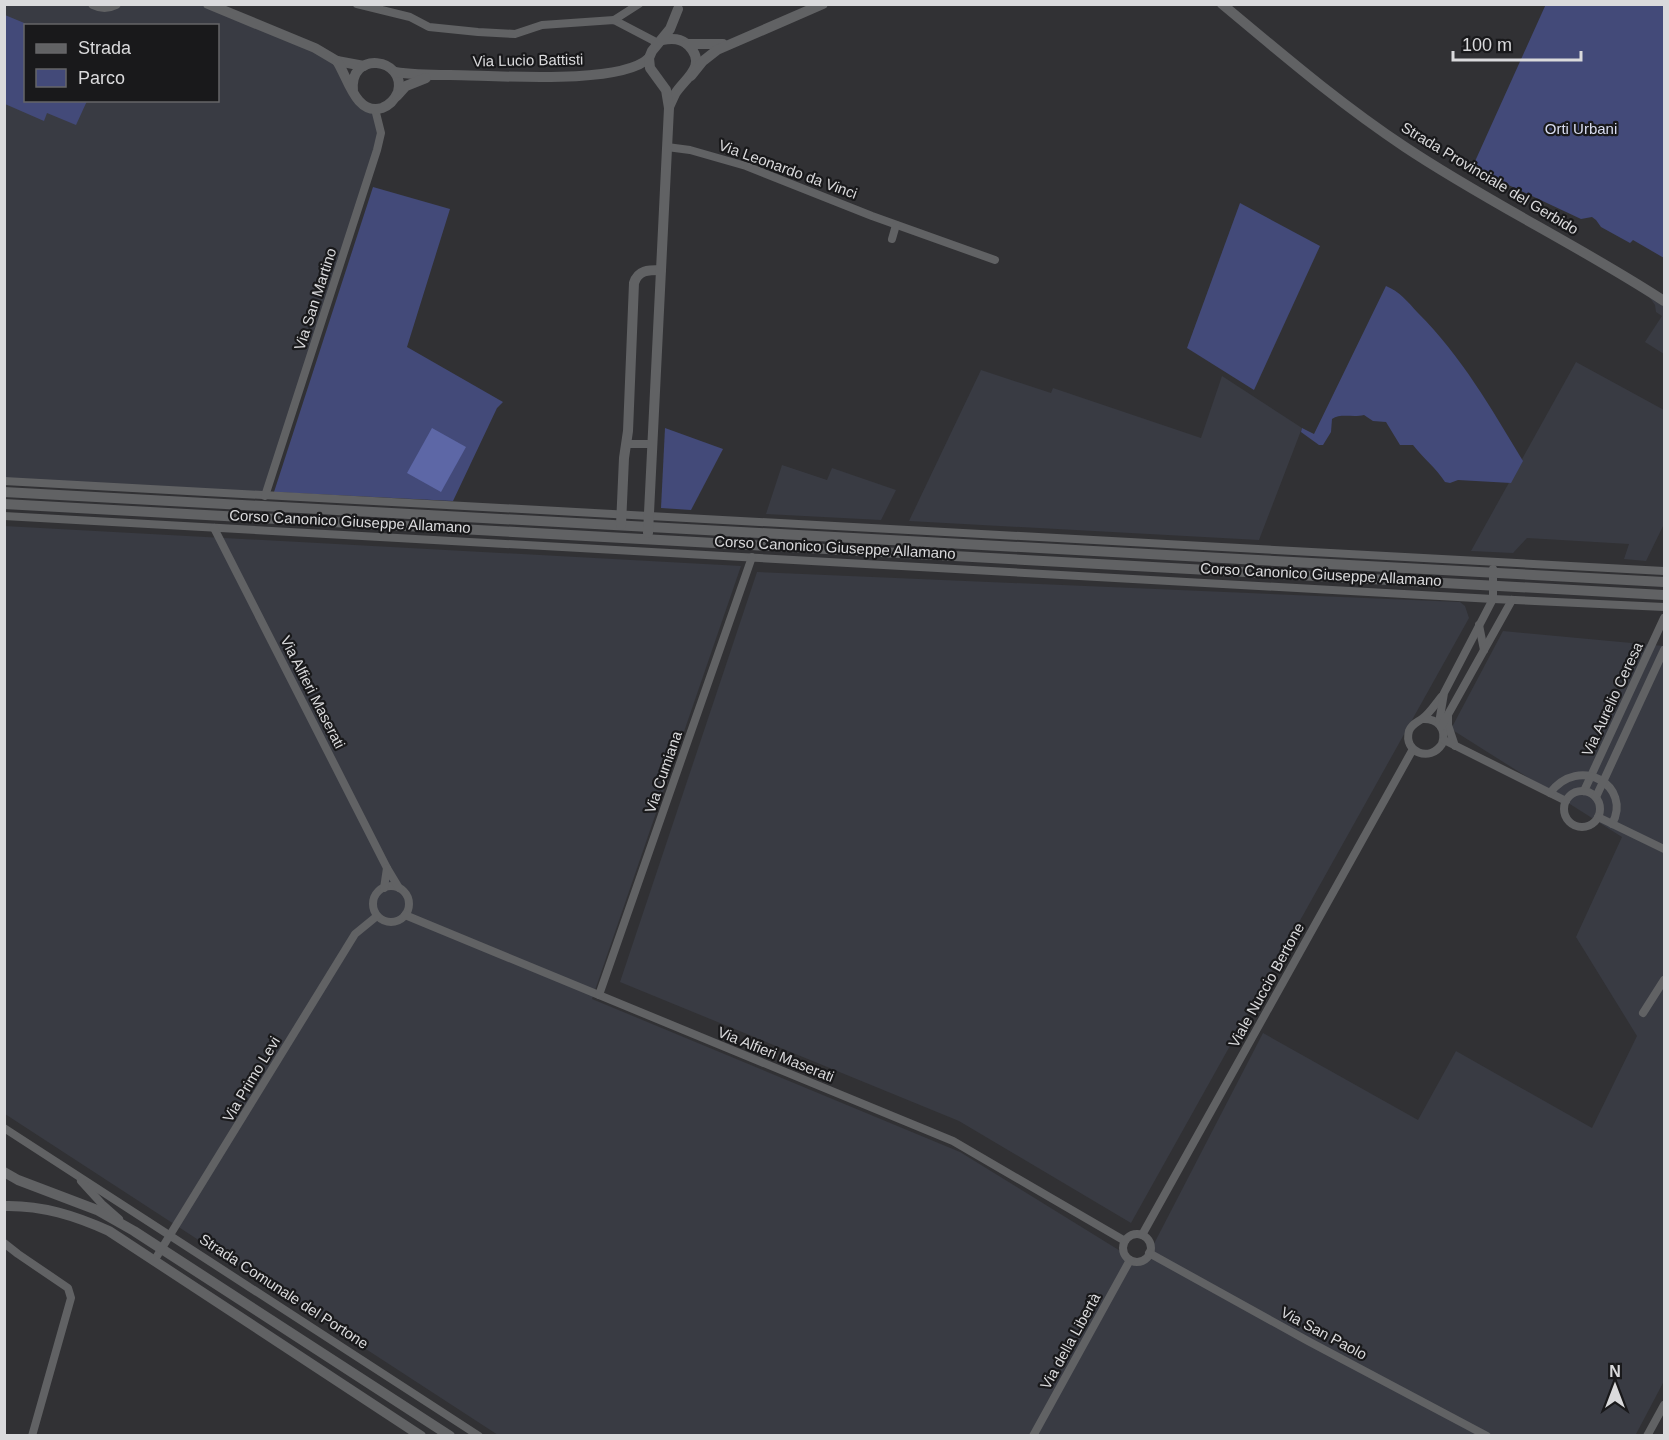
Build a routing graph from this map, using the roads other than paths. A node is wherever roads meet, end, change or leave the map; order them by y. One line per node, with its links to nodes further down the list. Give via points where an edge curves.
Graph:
1 (93, 4): 2 (street)
2 (116, 4)
3 (208, 4): 14 (street, Via Lucio Battisti, via 315,48)
4 (357, 4): 9 (street, via 410,17 429,27 478,32 515,34 542,25)
5 (639, 4): 9 (street)
6 (823, 4): 11 (street)
7 (1221, 4): 30 (street, Strada Provinciale del Gerbido, via 1327,91 1406,147)
8 (679, 7): 10 (street); 12 (street)
9 (614, 20): 10 (street)
10 (660, 41): 12 (street, via 677,39); 13 (street)
11 (735, 42): 12 (street); 20 (street, via 712,53)
12 (685, 43): 20 (street, via 695,58 695,67)
13 (649, 58): 16 (street, Via Lucio Battisti); 19 (street, via 650,68)
14 (338, 62): 15 (street, Via Lucio Battisti); 21 (street)
15 (364, 66): 17 (street, Via Lucio Battisti, via 377,62); 21 (street, via 354,77)
16 (624, 70): 18 (street, Via Lucio Battisti, via 552,77); 19 (street, Via Lucio Battisti, via 645,72)
17 (394, 72): 18 (street, Via Lucio Battisti); 22 (street, via 399,86)
18 (433, 76): 22 (street, Via Lucio Battisti, via 406,86)
19 (658, 79): 20 (street, via 672,85); 23 (street, via 666,90)
20 (687, 80): 23 (street)
21 (353, 92): 24 (street, via 361,104)
22 (393, 101): 24 (street, Via Lucio Battisti)
23 (669, 108): 25 (street)
24 (375, 109): 35 (street, Via San Martino, via 381,133 377,150)
25 (667, 147): 26 (street, Via Leonardo da Vinci, via 746,166); 29 (street)
26 (896, 225): 27 (street); 28 (street, Via Leonardo da Vinci)
27 (892, 239)
28 (994, 260)
29 (661, 270): 31 (street, via 643,271 634,283); 32 (street)
30 (1665, 301)
31 (626, 444): 32 (street); 38 (street)
32 (652, 444): 39 (street)
33 (4, 481): 35 (street, Corso Canonico Giuseppe Allamano)
34 (4, 492): 38 (street, Corso Canonico Giuseppe Allamano)
35 (265, 496): 38 (street, Corso Canonico Giuseppe Allamano)
36 (4, 504): 41 (street, Corso Canonico Giuseppe Allamano)
37 (4, 516): 40 (street, Corso Canonico Giuseppe Allamano)
38 (621, 520): 39 (street, Corso Canonico Giuseppe Allamano)
39 (648, 521): 41 (street); 44 (street, Corso Canonico Giuseppe Allamano)
40 (214, 528): 42 (street, Corso Canonico Giuseppe Allamano); 72 (street, Via Alfieri Maserati)
41 (647, 539): 42 (street); 47 (street, Corso Canonico Giuseppe Allamano)
42 (647, 552): 43 (street, Corso Canonico Giuseppe Allamano)
43 (752, 557): 49 (street, Corso Canonico Giuseppe Allamano); 78 (street, Via Cumiana)
44 (1493, 567): 45 (street, Corso Canonico Giuseppe Allamano); 46 (street, Corso Canonico Giuseppe Allamano); 47 (street, Viale Nuccio Bertone)
45 (1665, 571)
46 (1665, 582)
47 (1493, 585): 48 (street, Corso Canonico Giuseppe Allamano); 49 (street, Viale Nuccio Bertone)
48 (1665, 595)
49 (1492, 599): 50 (street, Corso Canonico Giuseppe Allamano); 53 (street, Viale Nuccio Bertone)
50 (1512, 600): 51 (street, Corso Canonico Giuseppe Allamano); 55 (street)
51 (1665, 607)
52 (1665, 618): 63 (street, Via Aurelio Ceresa)
53 (1479, 625): 55 (street); 56 (street, Viale Nuccio Bertone)
54 (1665, 650): 64 (street, Via Aurelio Ceresa)
55 (1484, 651): 57 (street)
56 (1444, 693): 58 (street, Viale Nuccio Bertone); 59 (street, Viale Nuccio Bertone)
57 (1448, 716): 59 (street); 61 (street)
58 (1422, 719): 59 (street); 62 (street, Viale Nuccio Bertone, via 1410,728 1408,735)
59 (1440, 725): 60 (street, Viale Nuccio Bertone)
60 (1444, 740): 61 (street); 62 (street, via 1432,753)
61 (1455, 746): 66 (street)
62 (1413, 748): 85 (street, Viale Nuccio Bertone)
63 (1591, 776): 64 (street); 65 (street, Via Aurelio Ceresa); 66 (street, via 1573,776)
64 (1603, 782): 67 (street, Via Aurelio Ceresa); 70 (street, via 1615,800)
65 (1584, 791): 67 (street); 68 (street, via 1572,793)
66 (1550, 793): 68 (street)
67 (1596, 797): 69 (street)
68 (1566, 801): 69 (street, via 1565,815 1572,823 1588,826)
69 (1598, 817): 70 (street)
70 (1612, 824): 71 (street)
71 (1665, 849)
72 (387, 868): 73 (street); 74 (street)
73 (384, 888): 74 (street); 76 (street, via 373,903)
74 (399, 888): 75 (street, via 408,901)
75 (405, 915): 76 (street, via 392,922); 78 (street, Via Alfieri Maserati)
76 (377, 916): 86 (street, Via Primo Levi, via 355,934)
77 (1665, 980): 79 (street)
78 (599, 995): 87 (street, Via Alfieri Maserati, via 953,1141)
79 (1643, 1013)
80 (4, 1128): 82 (street, Strada Comunale del Portone)
81 (4, 1172): 84 (street, Strada Comunale del Portone, via 97,1210)
82 (73, 1172): 84 (street, Strada Comunale del Portone); 86 (street, Strada Comunale del Portone)
83 (4, 1206): 92 (street, via 38,1207 84,1221)
84 (134, 1231): 89 (street, Strada Comunale del Portone)
85 (1142, 1235): 87 (street); 90 (street, via 1150,1245)
86 (171, 1236): 89 (street, Via Primo Levi); 97 (street, Strada Comunale del Portone)
87 (1125, 1241): 91 (street, via 1123,1249)
88 (4, 1243): 94 (street, via 68,1288 71,1298)
89 (162, 1250): 92 (street, Via Primo Levi); 96 (street, Strada Comunale del Portone)
90 (1149, 1253): 91 (street, via 1139,1261); 99 (street, Via San Paolo)
91 (1130, 1260): 98 (street, Via della Libertà)
92 (154, 1261): 95 (street)
93 (1665, 1405): 100 (street)
94 (32, 1436)
95 (421, 1436)
96 (450, 1436)
97 (479, 1436)
98 (1033, 1436)
99 (1487, 1436)
100 (1647, 1436)

